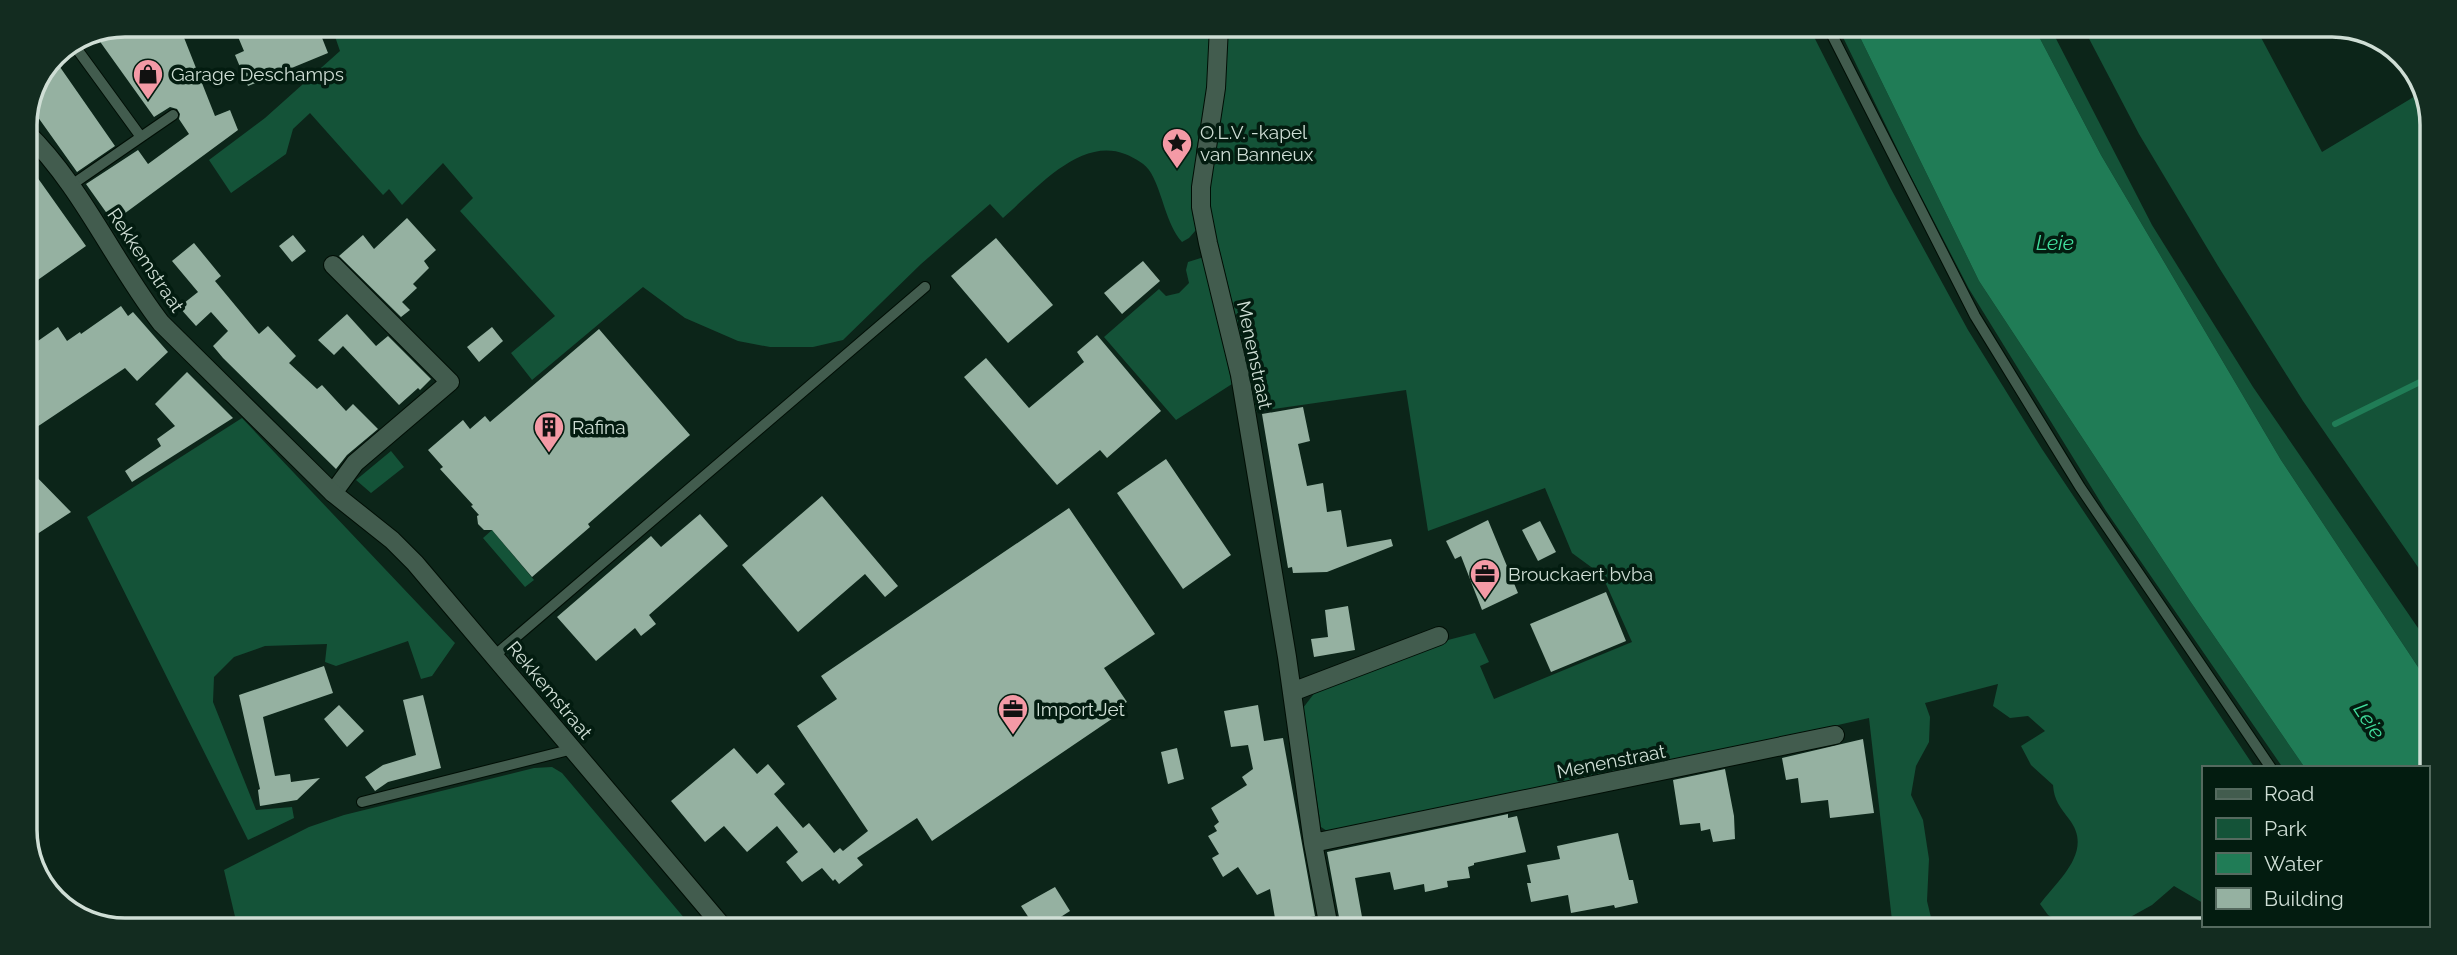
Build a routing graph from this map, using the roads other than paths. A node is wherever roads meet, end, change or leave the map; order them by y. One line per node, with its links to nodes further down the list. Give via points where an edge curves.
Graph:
1 (1219, 37): 13 (street, Menenstraat, via 1201,207 1240,375)
2 (1833, 37): 16 (lane, via 1975,316 2080,487)
3 (78, 51): 5 (lane)
4 (173, 115): 5 (lane)
5 (142, 137): 7 (lane)
6 (37, 143): 7 (street, Rekkemstraat)
7 (70, 186): 10 (street, Rekkemstraat, via 161,323)
8 (333, 265): 10 (street, via 450,382 355,463)
9 (925, 287): 12 (lane)
10 (333, 493): 12 (street, Rekkemstraat, via 415,563)
11 (1439, 636): 13 (street)
12 (494, 656): 15 (street, Rekkemstraat)
13 (1292, 692): 18 (street, Menenstraat)
14 (1835, 736): 18 (street, Menenstraat)
15 (573, 749): 17 (lane); 19 (street, Rekkemstraat)
16 (2270, 766)
17 (362, 802)
18 (1314, 843): 20 (street, Menenstraat)
19 (715, 918)
20 (1327, 918)

